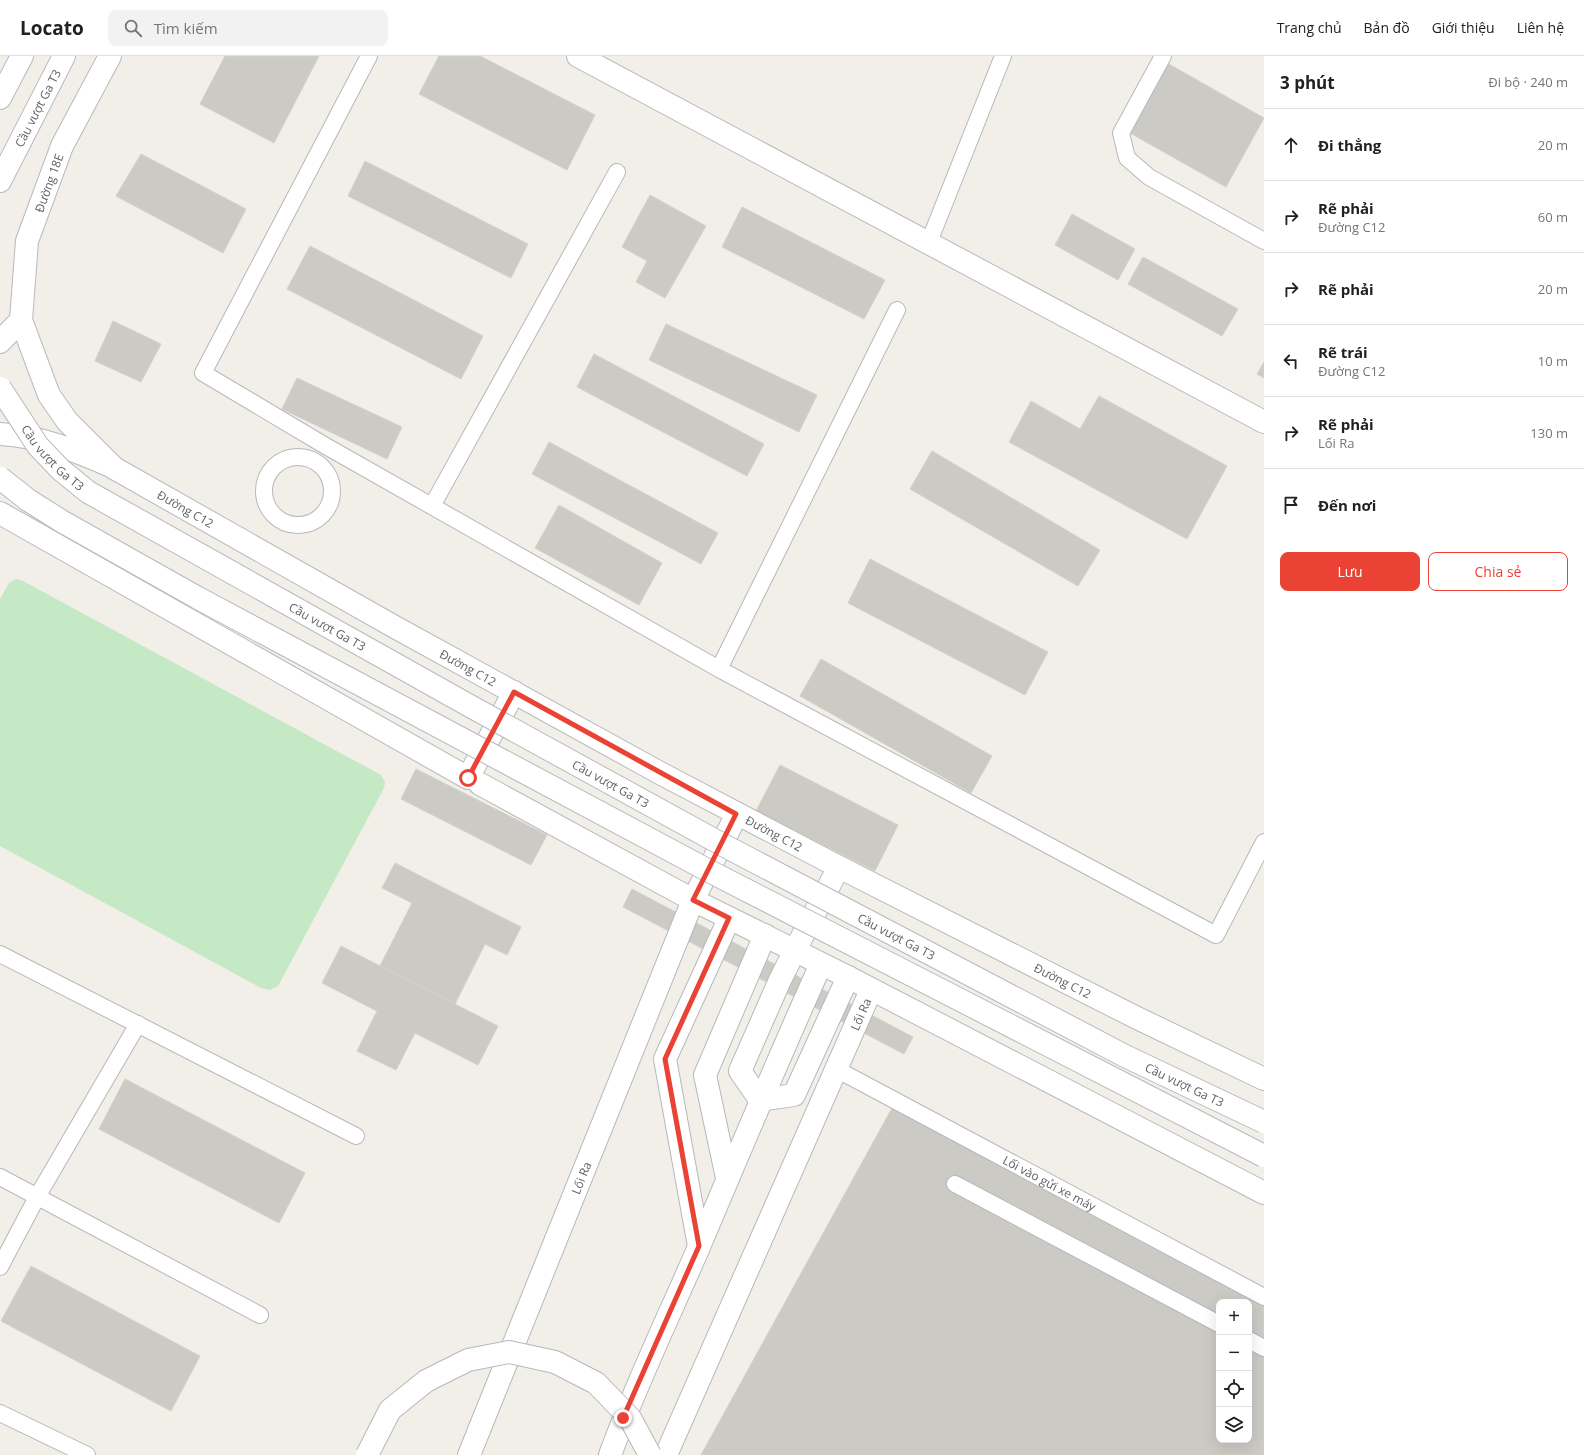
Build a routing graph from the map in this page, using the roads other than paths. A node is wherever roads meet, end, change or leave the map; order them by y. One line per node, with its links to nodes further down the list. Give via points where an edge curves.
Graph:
1 (22, 56): 8 (main road)
2 (64, 56): 10 (main road, Cầu vượt Ga T3)
3 (110, 56): 14 (main road, Đường 18E, via 62,146 27,241)
4 (369, 56): 19 (lane, via 203,373)
5 (578, 56): 12 (main road)
6 (1002, 56): 12 (lane)
7 (1163, 56): 11 (lane, via 1121,133 1127,158 1149,177)
8 (0, 98)
9 (617, 172): 23 (lane)
10 (0, 181)
11 (1264, 241)
12 (929, 242): 17 (main road)
13 (897, 310): 25 (lane)
14 (21, 320): 15 (main road); 21 (main road, Đường C12, via 49,395 67,421)
15 (0, 342)
16 (0, 388): 43 (main road, Cầu vượt Ga T3, bridge, via 38,446 61,470 88,492 725,846 1125,1056)
17 (1264, 422)
18 (0, 434): 21 (main road, via 18,435 72,449)
19 (324, 445): 20 (lane); 23 (lane)
20 (316, 462): 20 (lane, via 328,474 333,490 329,507 317,520 301,526 284,524 269,512 262,494 266,475 279,461 298,456)
21 (114, 468): 26 (main road, Đường C12)
22 (0, 478): 45 (main road, bridge, via 28,500 63,522 211,605 713,873)
23 (432, 506): 25 (lane)
24 (0, 513): 27 (main road)
25 (719, 669): 29 (lane, via 1216,935)
26 (514, 692): 27 (main road); 28 (main road, Đường C12)
27 (474, 781): 31 (main road)
28 (736, 814): 30 (main road, Đường C12); 31 (main road, Lối Ra)
29 (1264, 842)
30 (839, 867): 34 (main road); 41 (main road, Đường C12, via 1135,1017)
31 (693, 900): 32 (main road); 61 (main road, Lối Ra)
32 (729, 918): 33 (main road); 51 (main road, via 665,1059)
33 (765, 936): 34 (main road); 47 (main road, via 705,1075)
34 (795, 950): 36 (main road); 42 (main road, via 740,1071)
35 (0, 954): 39 (lane)
36 (822, 964): 37 (main road); 42 (main road)
37 (848, 977): 38 (main road); 42 (main road, via 794,1095)
38 (871, 990): 40 (main road, Lối Ra); 49 (main road)
39 (138, 1024): 44 (lane); 50 (lane)
40 (836, 1069): 53 (lane, Lối vào gửi xe máy); 64 (main road, Lối Ra)
41 (1264, 1079)
42 (760, 1100): 47 (main road)
43 (1264, 1122)
44 (356, 1136)
45 (1264, 1156)
46 (0, 1177): 50 (lane)
47 (727, 1178): 51 (main road)
48 (955, 1184): 55 (lane)
49 (1264, 1193)
50 (37, 1198): 52 (lane); 54 (lane)
51 (699, 1246): 62 (main road, via 623,1418)
52 (0, 1267)
53 (1264, 1297)
54 (260, 1315)
55 (1216, 1322)
56 (1252, 1342): 57 (lane)
57 (1264, 1348)
58 (0, 1413): 59 (lane)
59 (87, 1455)
60 (367, 1455): 63 (main road, bridge, via 390,1410 426,1381 468,1360 509,1352 555,1362 596,1383 630,1418)
61 (469, 1455)
62 (610, 1455)
63 (650, 1455)
64 (666, 1455)

